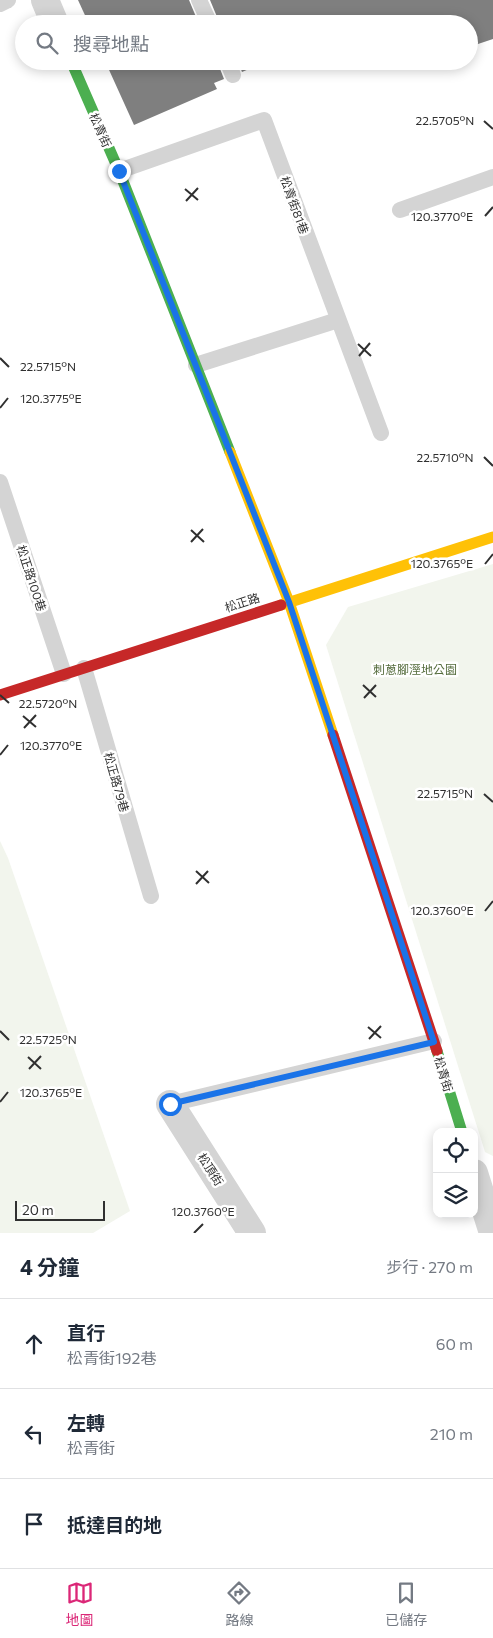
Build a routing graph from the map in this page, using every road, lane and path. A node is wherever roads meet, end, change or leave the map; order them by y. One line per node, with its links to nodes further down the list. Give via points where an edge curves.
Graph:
1 (8, 0): 4 (lane)
2 (45, 0): 5 (street)
3 (199, 0): 6 (lane)
4 (0, 4)
5 (51, 15)
6 (206, 15)
7 (75, 70): 8 (street, 松青街)
8 (119, 171): 11 (lane, 松青街81巷, via 264,120); 12 (street, 松青街)
9 (493, 177): 10 (lane)
10 (400, 210)
11 (338, 320): 12 (lane); 13 (lane, 松青街81巷)
12 (196, 365): 16 (street, 松青街)
13 (381, 433)
14 (0, 482): 18 (lane, 松正路100巷)
15 (493, 536): 16 (street, 松正路)
16 (289, 602): 17 (street, 松正路); 21 (street, 松青街)
17 (84, 668): 18 (street, 松正路); 20 (lane, 松正路79巷)
18 (64, 674): 19 (street, 松正路)
19 (0, 695)
20 (151, 896)
21 (434, 1042): 22 (lane); 23 (street, 松青街)
22 (170, 1104): 26 (street, 松頂街)
23 (461, 1128)
24 (478, 1181): 25 (street)
25 (488, 1201): 27 (street)
26 (252, 1233)
27 (493, 1233)

